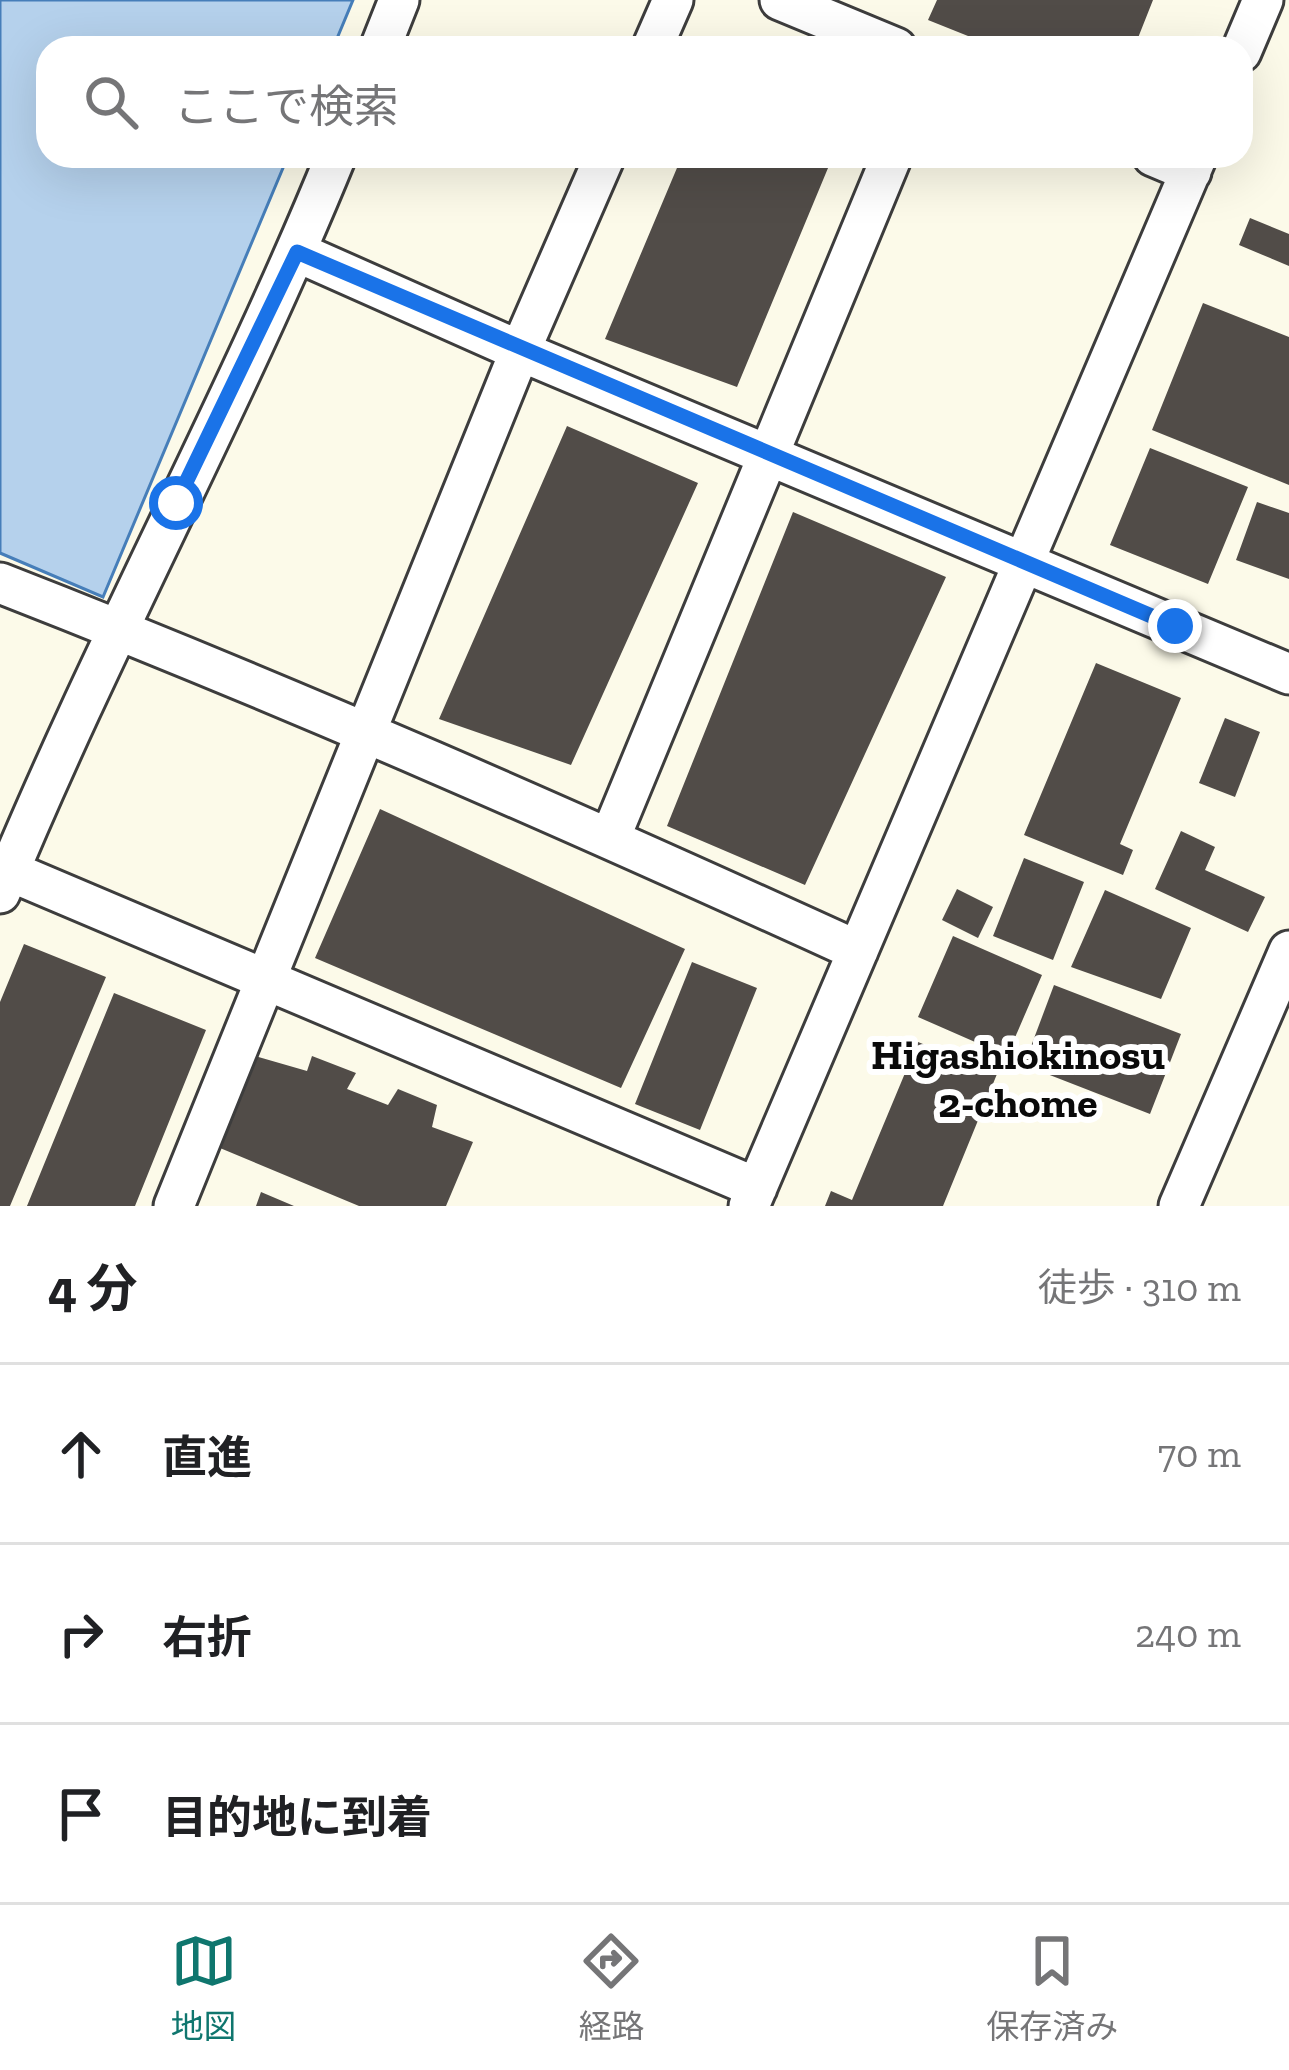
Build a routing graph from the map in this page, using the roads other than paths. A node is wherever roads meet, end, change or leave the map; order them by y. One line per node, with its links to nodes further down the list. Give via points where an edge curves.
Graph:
1 (399, 0): 5 (street)
2 (673, 0): 6 (street)
3 (780, 0): 7 (street)
4 (1263, 0): 8 (street)
5 (385, 36)
6 (657, 36)
7 (867, 36)
8 (1248, 36)
9 (331, 168): 13 (street)
10 (600, 168): 14 (street)
11 (887, 168): 15 (street)
12 (1192, 168): 16 (street)
13 (297, 252): 14 (street); 18 (street)
14 (520, 350): 15 (street); 20 (street)
15 (766, 454): 16 (street); 21 (street)
16 (1023, 562): 19 (street); 23 (street)
17 (0, 583): 18 (street)
18 (116, 628): 20 (street); 22 (street)
19 (1289, 674)
20 (363, 734): 21 (street); 25 (street)
21 (610, 838): 23 (street)
22 (3, 877): 25 (street)
23 (858, 951): 26 (street)
24 (1289, 951): 28 (street)
25 (269, 980): 26 (street); 27 (street)
26 (753, 1197)
27 (175, 1206)
28 (1179, 1206)

